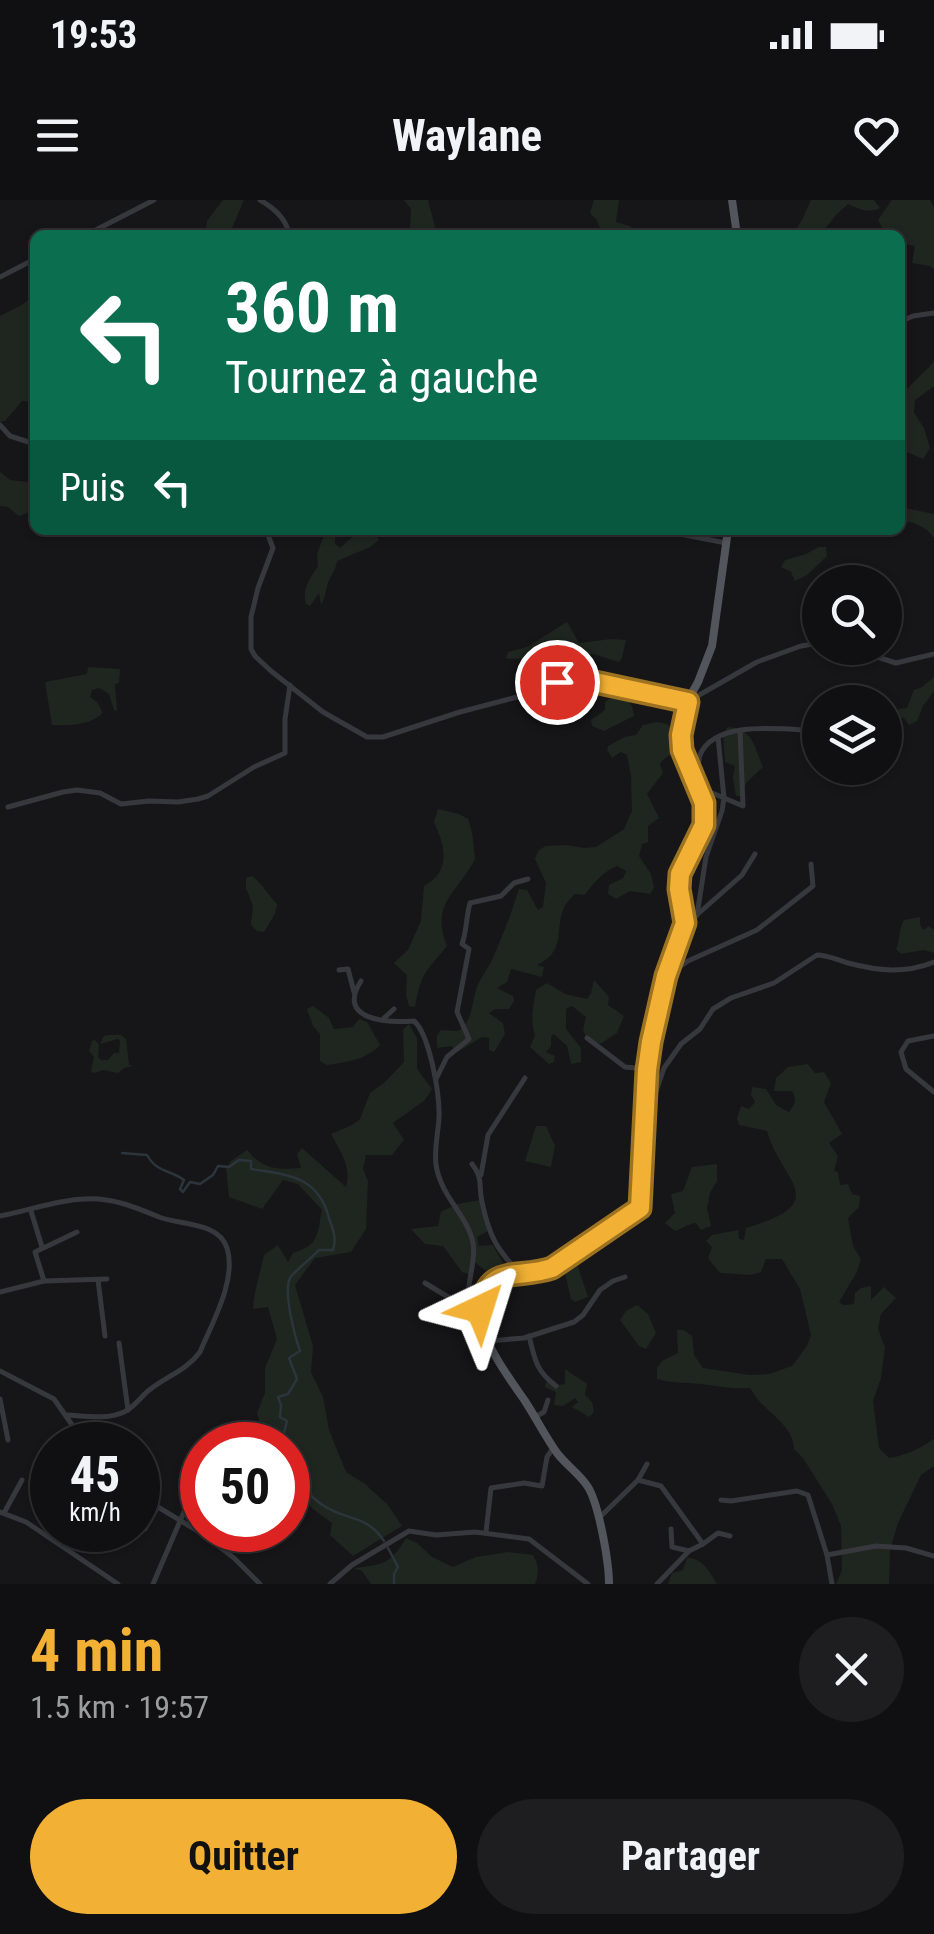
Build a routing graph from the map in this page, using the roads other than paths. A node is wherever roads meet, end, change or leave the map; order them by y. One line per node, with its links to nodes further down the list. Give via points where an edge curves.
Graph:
1 (154, 200): 4 (street)
2 (260, 200): 5 (street)
3 (732, 200): 6 (main road)
4 (96, 230)
5 (288, 230)
6 (736, 230)
7 (30, 262): 8 (street)
8 (0, 278)
9 (934, 313): 10 (street)
10 (905, 320)
11 (0, 425): 12 (street)
12 (30, 442)
13 (268, 535): 20 (street, via 273,548 254,603 250,641 255,656)
14 (685, 535): 16 (street)
15 (727, 535): 16 (main road)
16 (726, 543): 21 (main road, via 712,646)
17 (802, 646): 21 (street, via 756,662)
18 (934, 654): 19 (street)
19 (902, 662)
20 (290, 685): 21 (street, via 323,712 374,738 557,682 590,681); 27 (street, via 285,753 208,796 120,804 78,790)
21 (688, 702): 25 (main road, via 682,750)
22 (740, 730): 23 (street); 24 (street); 26 (street, via 743,806)
23 (802, 730)
24 (718, 736): 25 (street, via 698,759); 26 (street)
25 (698, 787): 26 (street); 32 (main road, via 704,825 680,874)
26 (724, 798): 31 (street)
27 (8, 807)
28 (755, 854): 31 (street)
29 (811, 864): 35 (street, via 814,886 801,897 757,930)
30 (528, 879): 44 (street, via 501,896 470,902 457,1012 469,1040 447,1057)
31 (697, 915): 32 (street)
32 (685, 923): 35 (main road)
33 (934, 962): 46 (street, via 900,972 817,956 774,984 723,1002 664,1068)
34 (339, 970): 37 (street, via 348,969)
35 (666, 976): 42 (main road)
36 (361, 981): 37 (street)
37 (355, 995): 39 (street, via 356,1010)
38 (394, 1008): 39 (street)
39 (382, 1019): 44 (street, via 418,1023)
40 (934, 1036): 45 (street, via 908,1041 901,1052 906,1068)
41 (587, 1038): 42 (street, via 625,1067)
42 (647, 1070): 46 (main road)
43 (525, 1078): 48 (street, via 488,1135)
44 (434, 1082): 60 (street, via 436,1165 473,1244)
45 (934, 1092)
46 (646, 1121): 53 (main road, via 640,1208 560,1264)
47 (472, 1164): 48 (street)
48 (481, 1178): 53 (street, via 494,1242)
49 (30, 1210): 50 (street); 52 (street); 70 (street, via 101,1198 197,1225 226,1244 227,1285 200,1352)
50 (0, 1216)
51 (77, 1232): 52 (street)
52 (42, 1246): 57 (street, via 34,1254)
53 (520, 1275): 61 (main road, via 496,1278)
54 (625, 1277): 63 (street, via 600,1290 574,1322)
55 (108, 1279): 56 (street)
56 (98, 1280): 57 (street); 62 (street)
57 (44, 1282): 59 (street)
58 (425, 1284): 60 (street)
59 (0, 1292)
60 (471, 1302): 61 (street)
61 (480, 1309): 64 (main road)
62 (105, 1336)
63 (529, 1336): 64 (street); 67 (street, via 542,1376)
64 (488, 1341): 72 (main road)
65 (119, 1343): 70 (street)
66 (0, 1371): 71 (street, via 44,1392)
67 (556, 1386)
68 (0, 1399): 74 (street)
69 (548, 1400): 72 (street)
70 (128, 1410): 71 (street)
71 (67, 1416): 73 (street)
72 (535, 1418): 75 (main road)
73 (71, 1422)
74 (8, 1440)
75 (554, 1447): 82 (main road, via 586,1484); 85 (street, via 542,1486 491,1488)
76 (647, 1464): 78 (street)
77 (22, 1480): 81 (street)
78 (638, 1480): 82 (street); 87 (street, via 661,1486)
79 (721, 1500): 90 (street, via 797,1490 808,1495)
80 (160, 1509): 83 (street)
81 (2, 1512): 92 (street)
82 (598, 1519): 97 (main road)
83 (180, 1520): 93 (street)
84 (671, 1529): 88 (street, via 672,1547)
85 (486, 1534): 95 (street, via 409,1531); 96 (street, via 529,1540)
86 (730, 1536): 87 (street, via 718,1534)
87 (703, 1544): 88 (street)
88 (689, 1551): 98 (street)
89 (226, 1552): 94 (street)
90 (827, 1555): 91 (street, via 876,1546); 99 (street)
91 (934, 1556)
92 (118, 1584)
93 (153, 1584)
94 (260, 1584)
95 (330, 1584)
96 (588, 1584)
97 (610, 1584)
98 (657, 1584)
99 (832, 1584)

